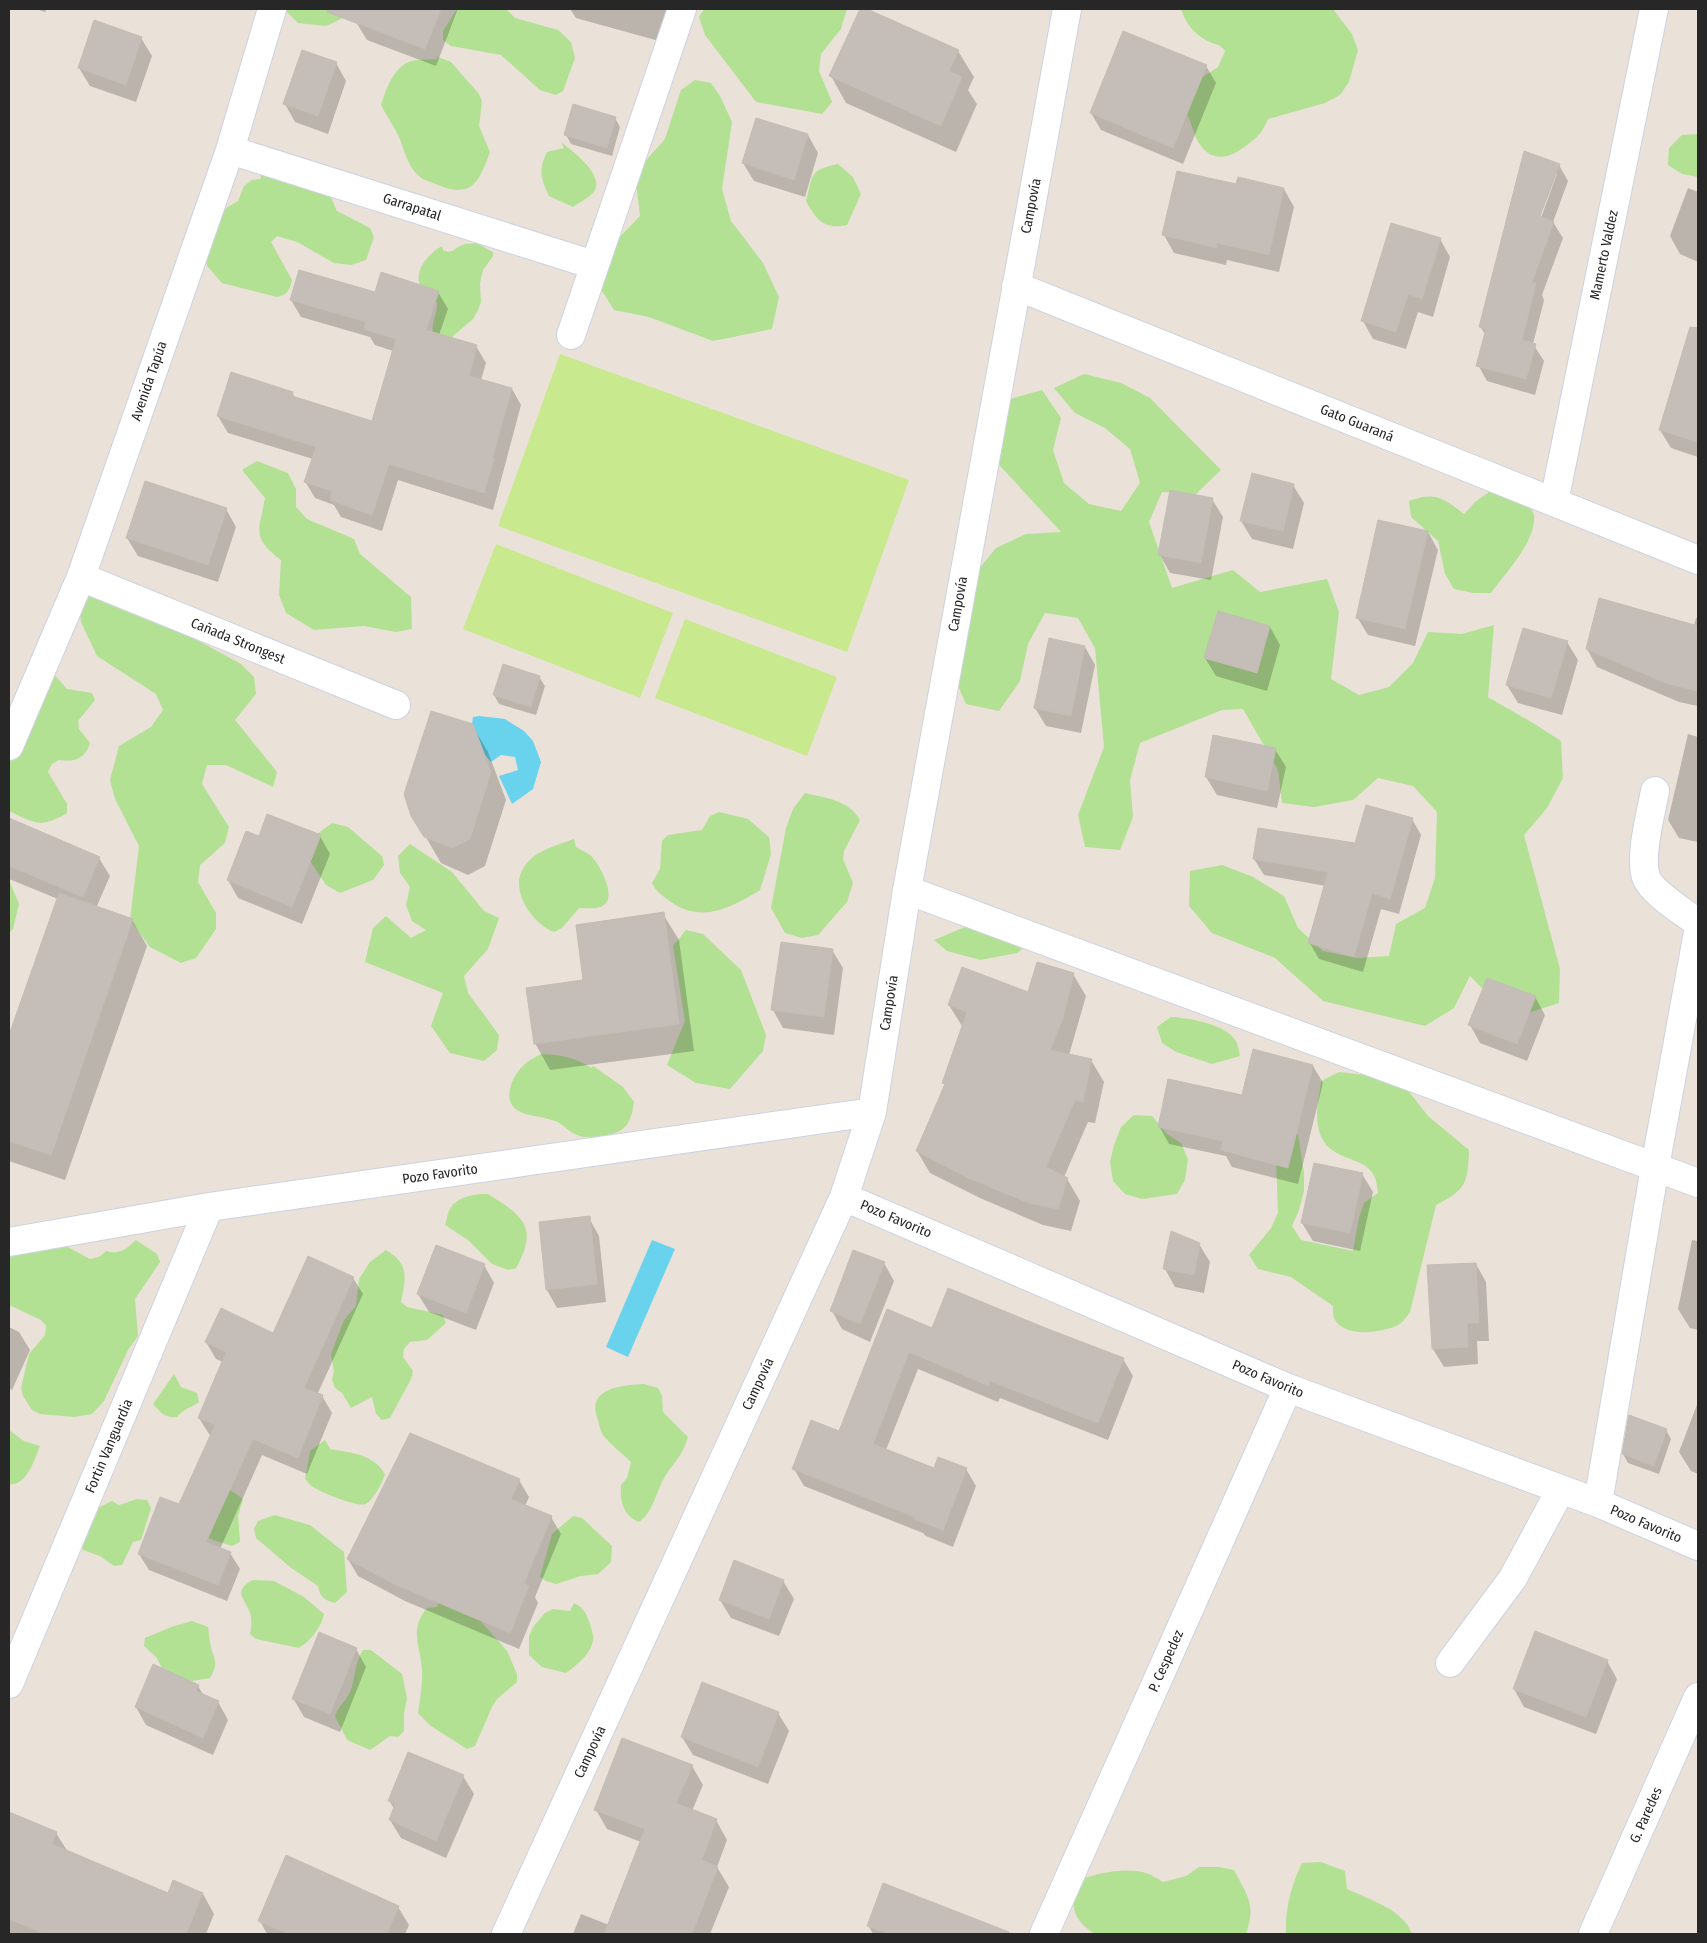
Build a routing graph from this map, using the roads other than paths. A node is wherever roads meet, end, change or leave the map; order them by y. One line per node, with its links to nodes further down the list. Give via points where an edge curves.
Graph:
1 (272, 9): 5 (street, Avenida Tapúa)
2 (682, 9): 6 (street)
3 (1067, 9): 7 (street, Campovía)
4 (1654, 9): 9 (street, Mamerto Valdez)
5 (230, 150): 6 (street, Garrapatal); 11 (street, Avenida Tapúa)
6 (594, 265): 8 (street)
7 (1016, 286): 9 (street, Gato Guaraná); 15 (street, Campovía)
8 (571, 335)
9 (1554, 502): 10 (street, Gato Guaraná)
10 (1698, 560)
11 (81, 577): 12 (street, Cañada Strongest); 13 (street, Avenida Tapúa)
12 (396, 705)
13 (9, 746)
14 (1655, 792): 16 (street, via 1643,862 1646,878 1660,894)
15 (907, 890): 18 (street, Campovía); 19 (street)
16 (1698, 923)
17 (1698, 932): 19 (street)
18 (872, 1112): 21 (street, Campovía); 22 (street, Pozo Favorito)
19 (1655, 1167): 20 (street); 26 (street)
20 (1698, 1182)
21 (844, 1197): 24 (street, Pozo Favorito); 31 (street, Campovía)
22 (209, 1208): 23 (street, Pozo Favorito); 29 (street, Fortin Vanguardia)
23 (9, 1242)
24 (1288, 1388): 25 (street, Pozo Favorito); 32 (street, P. Cespedez)
25 (1561, 1489): 26 (street, Pozo Favorito); 28 (street, via 1513,1578)
26 (1598, 1503): 27 (street, Pozo Favorito)
27 (1698, 1546)
28 (1450, 1663)
29 (9, 1684)
30 (1698, 1696): 33 (street, G. Paredes)
31 (506, 1934)
32 (1044, 1934)
33 (1593, 1934)

